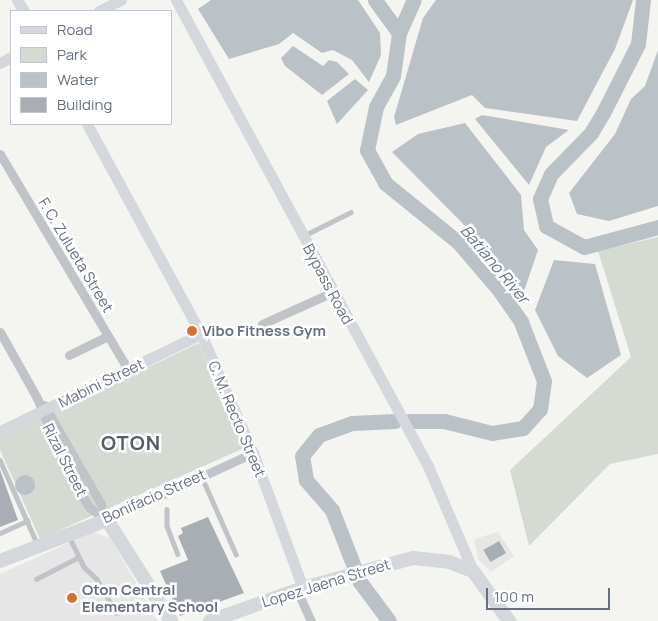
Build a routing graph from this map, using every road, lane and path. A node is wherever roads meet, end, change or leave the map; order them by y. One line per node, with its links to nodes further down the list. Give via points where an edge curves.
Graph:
1 (121, 0): 3 (street)
2 (176, 0): 7 (street, Bypass Road)
3 (101, 10)
4 (88, 125): 11 (street, C. M. Recto Street)
5 (0, 154): 12 (street, F. C. Zulueta Street)
6 (350, 212): 7 (lane)
7 (303, 237): 8 (street, Bypass Road)
8 (332, 292): 9 (street); 30 (street, Bypass Road, via 428,466)
9 (262, 324)
10 (0, 332): 15 (street, Rizal Street)
11 (201, 334): 14 (street, Mabini Street); 17 (street, C. M. Recto Street)
12 (108, 336): 13 (street); 14 (street, F. C. Zulueta Street)
13 (69, 355)
14 (128, 370): 15 (street, Mabini Street)
15 (44, 410): 16 (street, Mabini Street); 21 (street, Rizal Street, via 101,504); 21 (street, Rizal Street, via 84,499)
16 (0, 431)
17 (253, 453): 21 (street, Bonifacio Street); 32 (street, C. M. Recto Street)
18 (0, 460): 22 (lane)
19 (205, 484): 27 (lane)
20 (167, 509): 26 (lane, via 167,526)
21 (105, 518): 23 (main road, Bonifacio Street); 34 (main road, Rizal Street)
22 (27, 521): 24 (lane); 25 (lane)
23 (68, 532): 25 (main road, Bonifacio Street); 28 (lane)
24 (0, 533)
25 (38, 545): 29 (main road, Bonifacio Street)
26 (178, 554)
27 (236, 554)
28 (79, 557): 31 (lane); 33 (lane)
29 (0, 561)
30 (473, 571): 32 (main road, Lopez Jaena Street, via 449,562 413,558 366,568); 37 (main road)
31 (36, 579)
32 (300, 589): 35 (main road, Lopez Jaena Street); 36 (street)
33 (116, 612)
34 (171, 621)
35 (210, 621)
36 (311, 621)
37 (509, 621)

